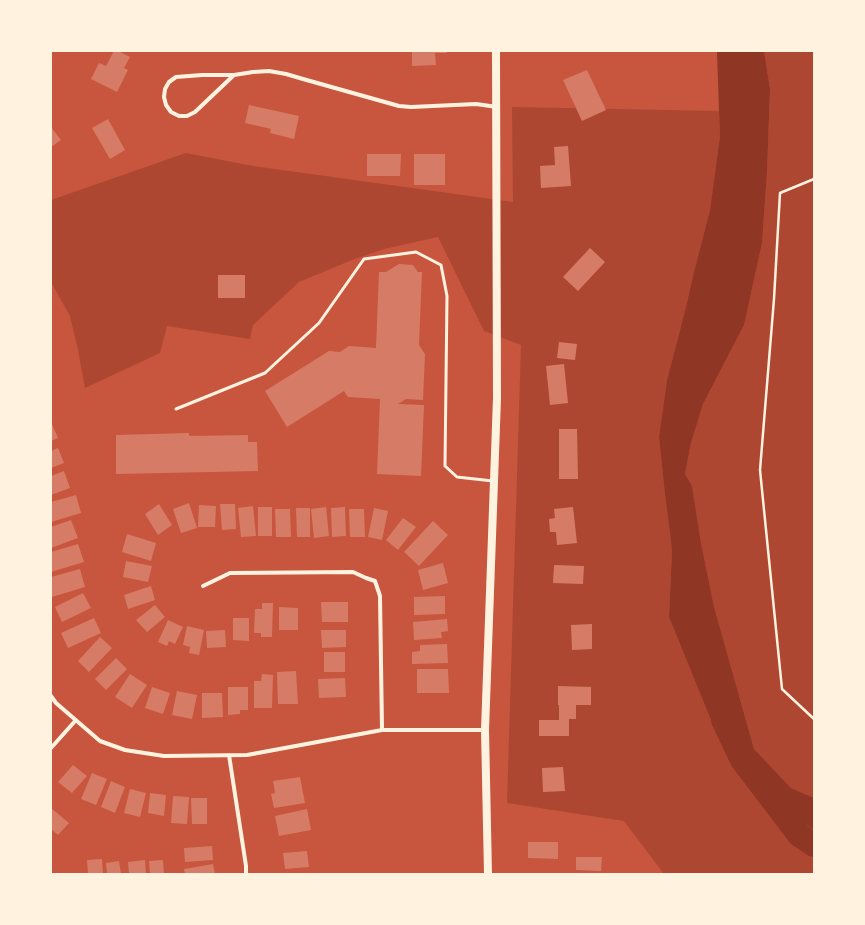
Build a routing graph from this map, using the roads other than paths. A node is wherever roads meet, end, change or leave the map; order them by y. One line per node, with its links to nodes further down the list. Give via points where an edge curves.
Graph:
1 (496, 51): 3 (main road)
2 (234, 75): 2 (street, via 176,77 165,89 166,105 171,112 187,116 200,108); 3 (street, via 269,71 280,73 399,106 476,104)
3 (497, 107): 5 (main road, via 497,398)
4 (176, 409): 5 (lane, via 265,373 319,323 364,259 416,252 441,265 447,296 445,466 457,477)
5 (494, 481): 10 (main road)
6 (203, 586): 9 (street, via 230,572 353,572 375,581 380,596)
7 (51, 696): 8 (street)
8 (76, 720): 11 (street); 12 (street, via 100,741 125,750 164,756)
9 (382, 730): 10 (street); 12 (street, via 247,755)
10 (485, 730): 14 (main road)
11 (51, 748)
12 (229, 754): 13 (street)
13 (246, 874)
14 (488, 874)

